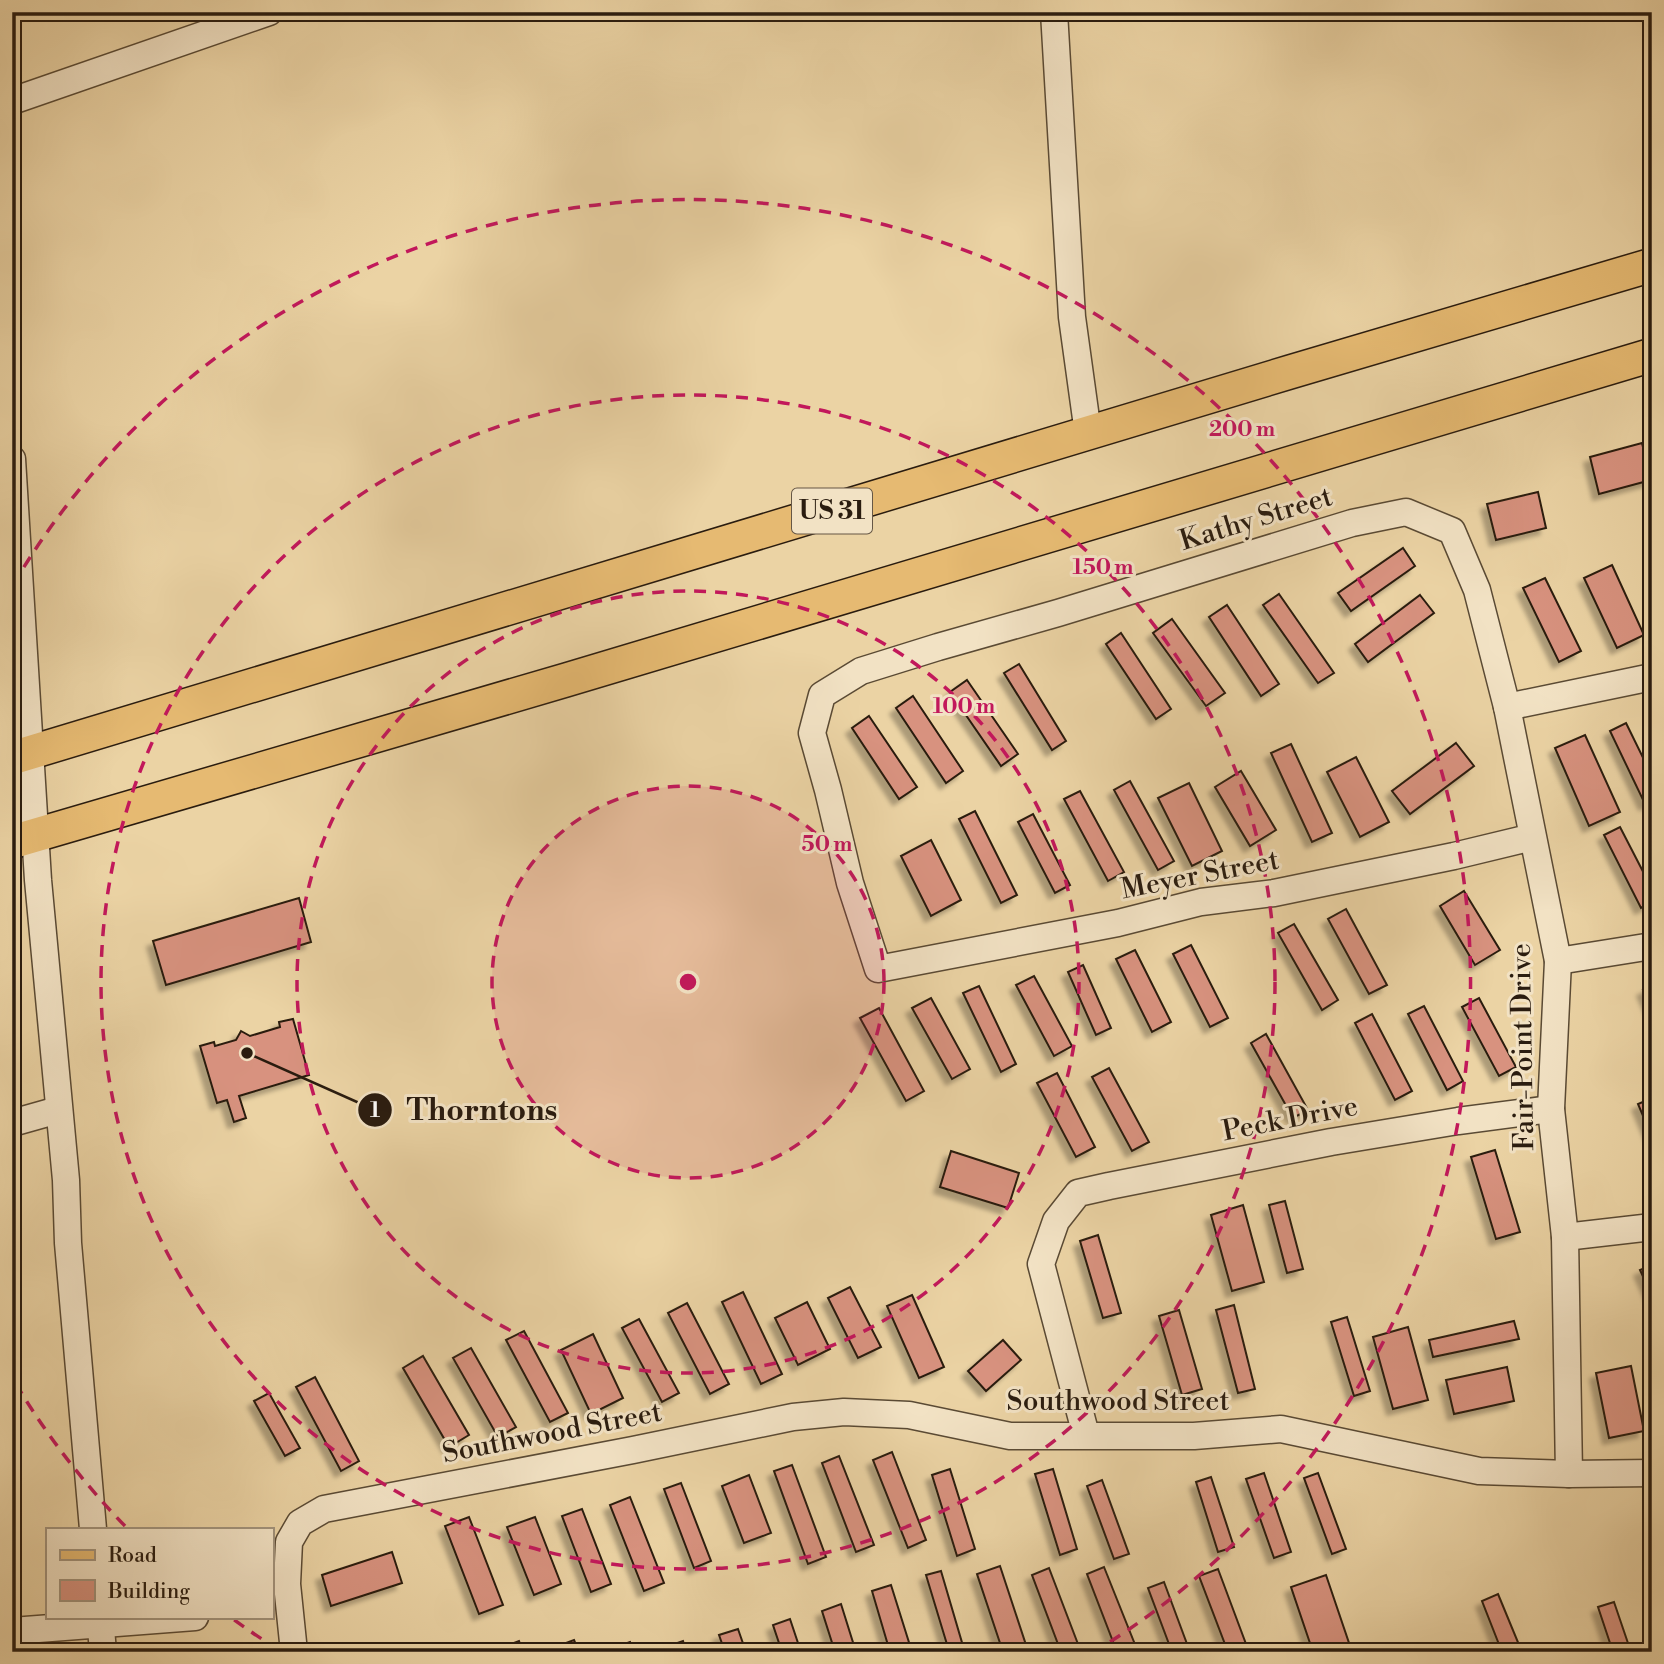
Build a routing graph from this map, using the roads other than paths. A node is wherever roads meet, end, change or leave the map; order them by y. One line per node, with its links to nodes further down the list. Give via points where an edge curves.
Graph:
1 (269, 12): 3 (street)
2 (1054, 12): 6 (street, via 1072,317)
3 (12, 101)
4 (1652, 265): 6 (main road, US 31)
5 (1652, 355): 12 (main road)
6 (1088, 433): 10 (main road, US 31)
7 (12, 459): 10 (street)
8 (1652, 677): 9 (street)
9 (1507, 707): 11 (street, Fair-Point Drive); 15 (street, Kathy Street, via 1477,590 1452,531 1406,512 1352,523 861,671 822,695 812,733 850,883)
10 (21, 755): 12 (street)
11 (1533, 837): 14 (street, Fair-Point Drive); 15 (street, Meyer Street, via 1274,893 1201,902 1118,923)
12 (24, 839): 17 (street)
13 (1652, 946): 14 (street)
14 (1558, 961): 16 (street, Fair-Point Drive)
15 (878, 969)
16 (1551, 1109): 20 (street, Fair-Point Drive); 21 (street, Peck Drive, via 1331,1142 1078,1193 1056,1221 1041,1264)
17 (58, 1110): 18 (street); 24 (street)
18 (12, 1123)
19 (1652, 1227): 20 (street)
20 (1564, 1237): 23 (street, Fair-Point Drive)
21 (1086, 1435): 23 (street, Southwood Street, via 1194,1436 1281,1429 1479,1471); 25 (street, Southwood Street, via 1010,1436 909,1415 844,1412 793,1417 324,1509 300,1523 289,1542)
22 (1652, 1473): 23 (street, Southwood Street)
23 (1569, 1474)
24 (93, 1528)
25 (281, 1609): 30 (street)
26 (171, 1618): 27 (street)
27 (100, 1621): 28 (street); 29 (street)
28 (12, 1631)
29 (103, 1652)
30 (294, 1652)

